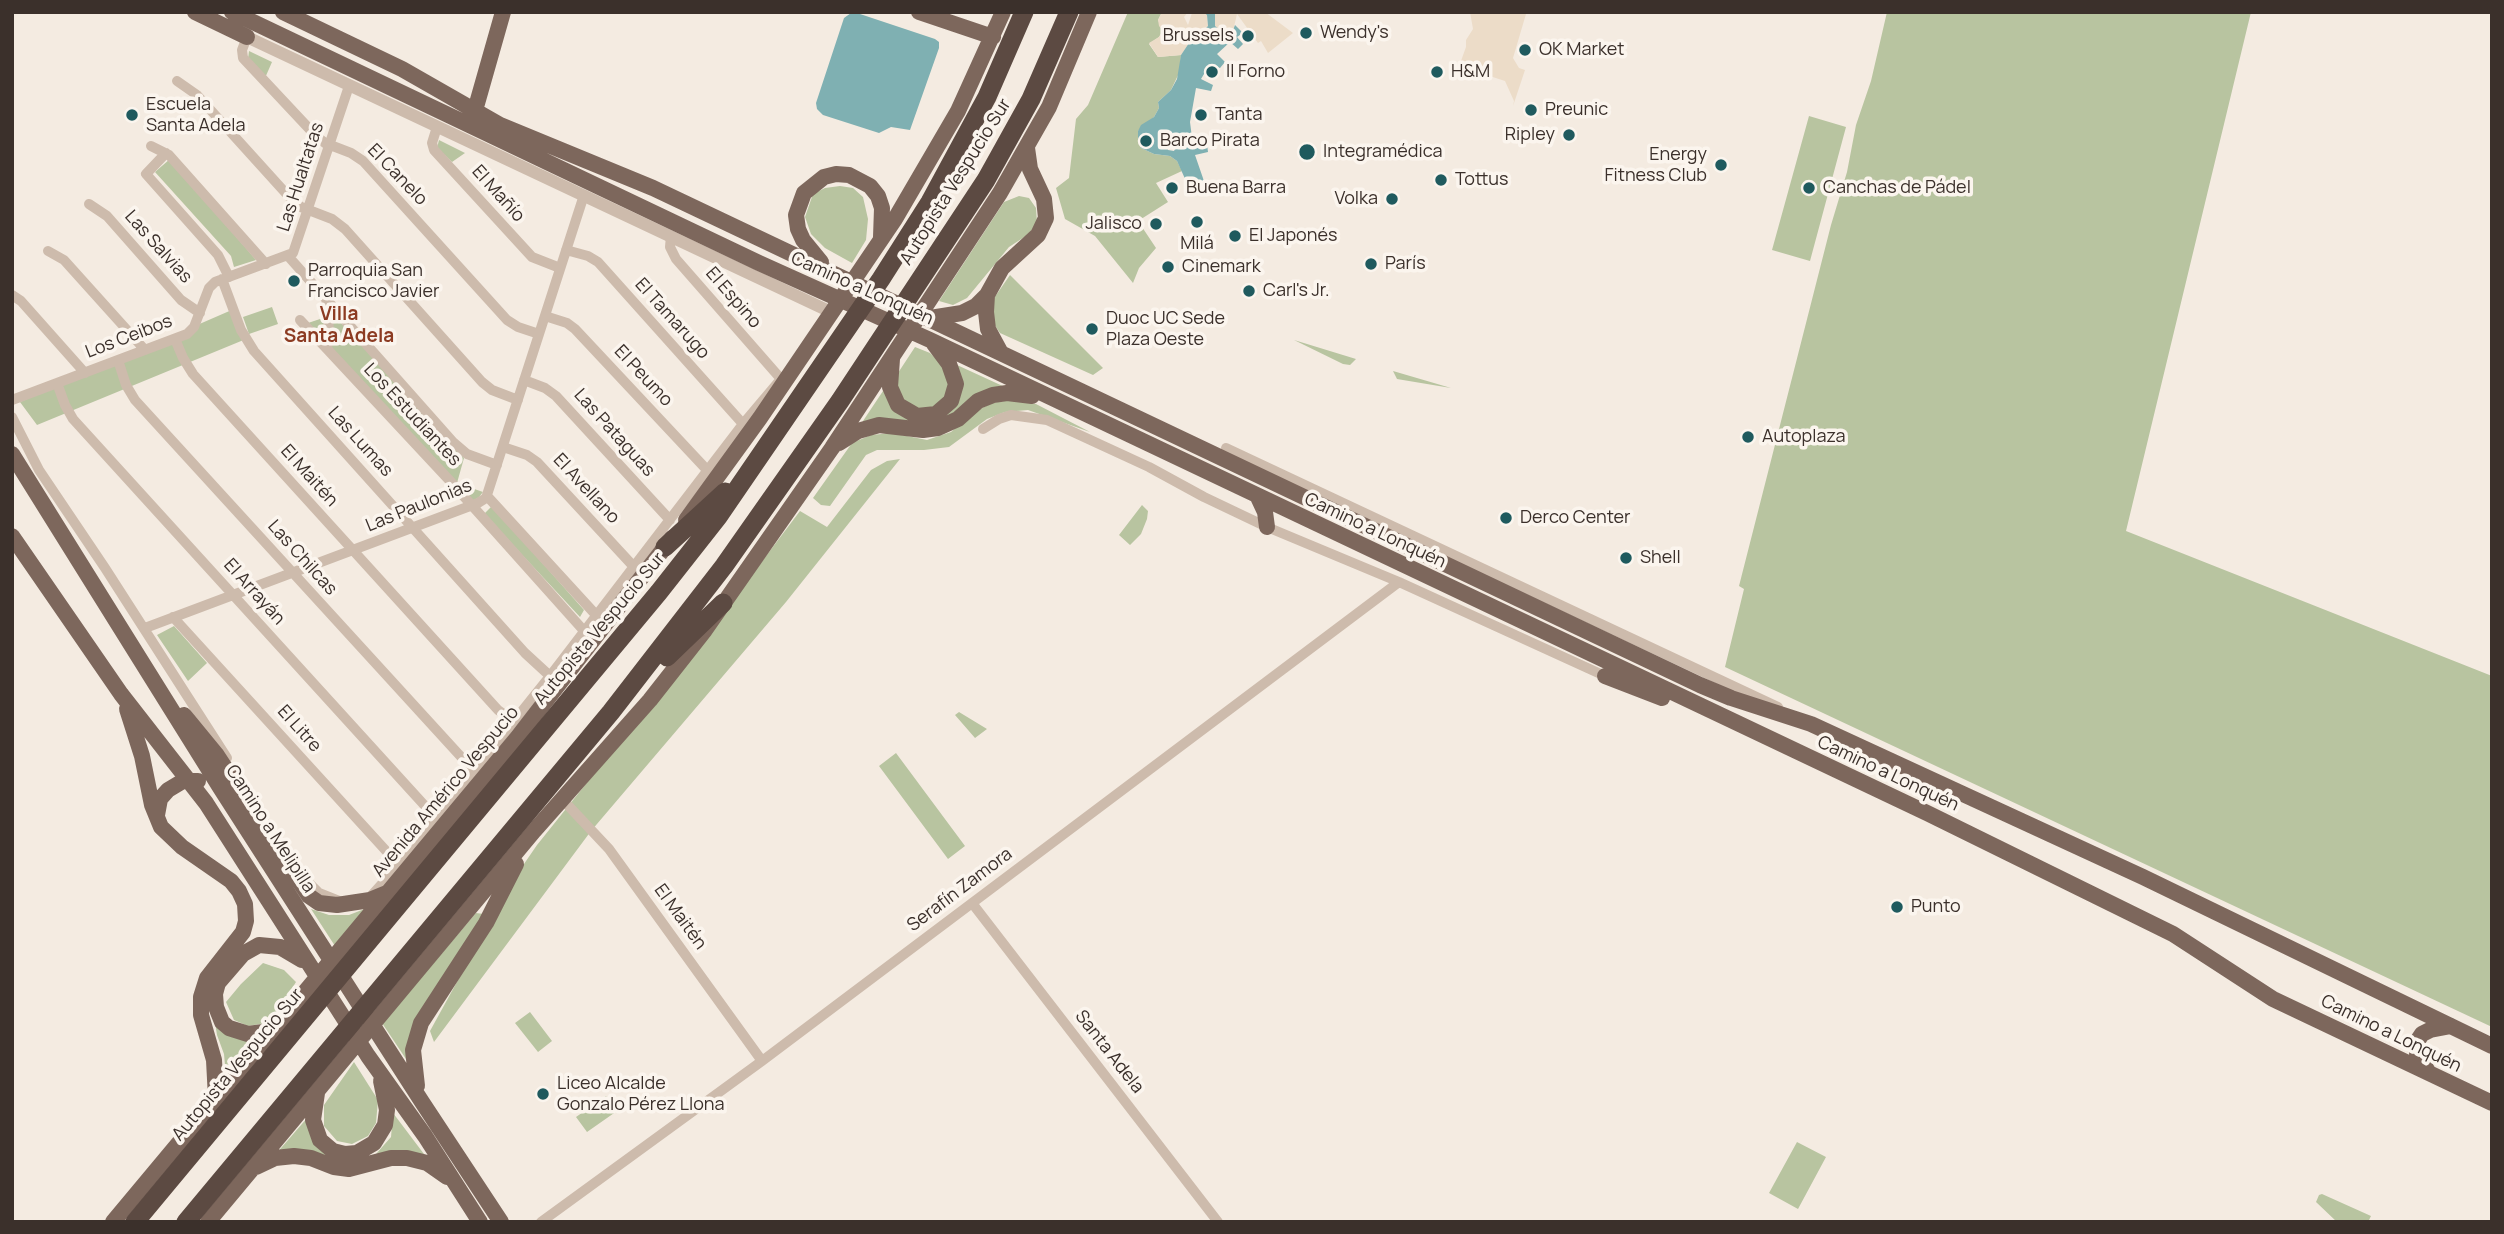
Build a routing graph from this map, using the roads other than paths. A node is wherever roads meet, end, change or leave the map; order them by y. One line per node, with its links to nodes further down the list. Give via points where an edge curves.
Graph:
1 (195, 12): 10 (main road)
2 (232, 12): 14 (main road, Camino a Lonquén)
3 (283, 12): 14 (main road, Camino a Lonquén, via 402,69)
4 (503, 12): 14 (main road)
5 (919, 12): 11 (main road)
6 (1003, 12): 11 (main road, Avenida Américo Vespucio)
7 (1024, 12): 67 (highway, Autopista Vespucio Sur, via 987,97 930,202)
8 (1069, 12): 93 (highway, Autopista Vespucio Sur, via 1031,99 986,180 790,474)
9 (1089, 12): 18 (main road)
10 (247, 37): 13 (street, Camino a Lonquén); 16 (street, El Canelo, via 243,58 318,139)
11 (993, 37): 26 (main road, Avenida Américo Vespucio, via 939,147)
12 (177, 81): 24 (street, via 197,95 292,200)
13 (349, 86): 15 (street, Camino a Lonquén); 16 (street, Las Hualtatas)
14 (473, 119): 32 (main road, Camino a Lonquén, via 500,125 641,182); 43 (main road, Camino a Lonquén, via 759,263)
15 (437, 127): 22 (street, Camino a Lonquén); 31 (street, El Mañío, via 434,150 532,257)
16 (329, 145): 24 (street, Las Hualtatas); 42 (street, El Canelo, via 363,161 509,322)
17 (151, 146): 19 (street)
18 (1027, 148): 20 (main road); 21 (main road, via 1030,169)
19 (166, 153): 30 (street); 33 (street, Las Lumas, via 146,174 218,255)
20 (1000, 193): 21 (main road, via 1024,187); 49 (main road)
21 (1042, 193): 35 (main road, via 1046,211 1041,229 1008,260)
22 (584, 195): 25 (street, Camino a Lonquén); 27 (street, Las Paulonias)
23 (89, 204): 37 (street, Las Salvias, via 107,216 181,300)
24 (309, 210): 29 (street, Las Hualtatas, via 295,251); 56 (street, via 341,225 482,382)
25 (671, 236): 38 (street, Camino a Lonquén); 52 (street, El Espino, via 676,260)
26 (880, 242): 32 (main road, via 882,208 870,187 843,174 816,181 800,200 797,222 807,246); 38 (main road, Avenida Américo Vespucio)
27 (566, 250): 31 (street, Las Paulonias); 61 (street, El Tamarugo, via 598,262)
28 (48, 251): 46 (street, via 64,260)
29 (288, 256): 30 (street, Las Hualtatas); 36 (street, Los Estudiantes)
30 (266, 264): 33 (street, Las Hualtatas)
31 (560, 268): 39 (street, Las Paulonias)
32 (834, 272): 40 (main road, Camino a Lonquén)
33 (226, 278): 37 (street, Los Ceibos, via 209,288); 74 (street, Las Lumas, via 241,330 254,351)
34 (12, 295): 51 (street)
35 (987, 295): 40 (main road, via 962,313); 47 (main road, via 987,323)
36 (326, 296): 45 (street); 68 (street, Los Estudiantes, via 453,442 467,454)
37 (200, 313): 44 (street, Los Ceibos, via 191,331)
38 (833, 313): 48 (main road, Avenida Américo Vespucio)
39 (545, 316): 42 (street, Las Paulonias); 69 (street, El Peumo, via 575,329)
40 (928, 318): 47 (main road, Camino a Lonquén)
41 (300, 320): 45 (street, Los Estudiantes)
42 (539, 334): 53 (street, Las Paulonias)
43 (924, 337): 49 (main road, via 949,364 956,384 951,401 936,414 917,416 898,405 889,379); 57 (main road, Camino a Lonquén)
44 (175, 339): 46 (street, Los Ceibos); 78 (street, El Maitén, via 193,374)
45 (327, 348): 72 (street, Los Estudiantes)
46 (145, 350): 50 (street, Los Ceibos)
47 (1001, 353): 59 (main road, Camino a Lonquén)
48 (803, 356): 52 (main road); 77 (main road, Avenida Américo Vespucio)
49 (892, 357): 65 (main road)
50 (118, 360): 51 (street, Los Ceibos); 80 (street, Las Chilcas, via 135,400)
51 (85, 373): 54 (street, Los Ceibos)
52 (781, 379): 61 (street, Avenida Américo Vespucio)
53 (524, 380): 56 (street, Las Paulonias); 73 (street, Las Pataguas, via 560,400)
54 (57, 383): 55 (street, Los Ceibos); 82 (street, El Arrayán, via 74,419)
55 (16, 398): 58 (street)
56 (518, 400): 63 (street, Las Paulonias)
57 (1055, 401): 65 (main road, via 1015,393 993,395 938,428 872,426); 71 (main road, Camino a Lonquén)
58 (12, 411)
59 (1141, 420): 64 (main road); 95 (main road, Camino a Lonquén, via 1700,685)
60 (14, 421): 86 (street, Camino a Melipilla, via 39,470)
61 (743, 424): 69 (street, Avenida Américo Vespucio)
62 (983, 429): 75 (street, Camino a Lonquén, via 1011,415 1047,420)
63 (503, 447): 68 (street, Las Paulonias); 79 (street, El Avellano, via 537,463)
64 (1226, 448): 95 (street, Camino a Lonquén)
65 (832, 449): 83 (main road)
66 (12, 454): 91 (main road, Camino a Melipilla)
67 (757, 463): 77 (highway); 121 (highway, Autopista Vespucio Sur, via 674,573)
68 (497, 465): 70 (street, Las Paulonias)
69 (708, 471): 73 (street, Avenida Américo Vespucio)
70 (487, 496): 72 (street, Las Paulonias); 84 (street)
71 (1258, 497): 75 (main road); 92 (main road, Camino a Lonquén)
72 (471, 506): 74 (street, Las Paulonias); 87 (street, Los Estudiantes)
73 (670, 520): 79 (street, Avenida Américo Vespucio)
74 (414, 527): 78 (street, Las Paulonias); 88 (street, Las Lumas)
75 (1267, 527): 81 (street, Camino a Lonquén)
76 (12, 536): 90 (main road)
77 (665, 547): 104 (main road, Avenida Américo Vespucio, via 550,697)
78 (353, 550): 80 (street, Las Paulonias); 94 (street, El Maitén)
79 (635, 568): 84 (street, Avenida Américo Vespucio)
80 (292, 573): 82 (street, Las Paulonias); 96 (street, Las Chilcas)
81 (1399, 582): 89 (street, Camino a Lonquén); 106 (street, Serafín Zamora)
82 (233, 595): 85 (street, Las Paulonias); 100 (street, El Arrayán)
83 (723, 603): 93 (highway); 99 (main road, via 650,700)
84 (597, 616): 87 (street, Avenida Américo Vespucio)
85 (173, 617): 86 (street, Las Paulonias); 103 (street, El Litre)
86 (145, 628): 105 (street, Camino a Melipilla, via 307,882 327,897)
87 (585, 632): 88 (street, Avenida Américo Vespucio)
88 (550, 676): 94 (street, Avenida Américo Vespucio)
89 (1605, 676): 92 (main road, via 1657,697)
90 (121, 694): 97 (main road); 101 (main road)
91 (164, 696): 98 (main road, Camino a Melipilla); 105 (main road, via 208,742 309,896 324,905)
92 (1704, 708): 113 (main road, Camino a Lonquén, via 2173,934 2260,992)
93 (611, 712): 122 (highway, Autopista Vespucio Sur)
94 (513, 721): 96 (street, Avenida Américo Vespucio)
95 (1811, 724): 109 (main road, Camino a Lonquén)
96 (474, 771): 100 (street, Avenida Américo Vespucio)
97 (189, 780): 98 (main road); 101 (main road, via 163,794); 107 (main road)
98 (221, 789): 116 (main road, Camino a Melipilla)
99 (562, 799): 102 (main road); 111 (street, El Maitén, via 609,849)
100 (436, 818): 103 (street, Avenida Américo Vespucio)
101 (158, 821): 115 (main road, via 173,840 231,881 245,904 243,932 207,978 201,997 201,1015 214,1060)
102 (534, 831): 114 (main road); 116 (main road, via 486,923 418,1030 412,1058)
103 (399, 865): 105 (street, Avenida Américo Vespucio)
104 (388, 892): 105 (main road); 108 (main road, Avenida Américo Vespucio)
105 (360, 902)
106 (972, 903): 111 (street, Serafín Zamora); 127 (street, Santa Adela)
107 (311, 967): 108 (main road, via 286,949 259,945 243,954 218,983 216,1007 229,1028 255,1034); 112 (main road)
108 (277, 1026): 115 (main road, Avenida Américo Vespucio)
109 (2451, 1026): 110 (main road, Camino a Lonquén); 113 (main road, via 2430,1030 2417,1041 2419,1058)
110 (2492, 1046)
111 (762, 1061): 126 (street, Serafín Zamora)
112 (378, 1072): 114 (main road, via 386,1104 385,1125 374,1143 357,1153 333,1151 317,1136 312,1113); 119 (main road)
113 (2430, 1075): 117 (main road, Camino a Lonquén)
114 (319, 1089): 118 (main road)
115 (216, 1098): 120 (main road, Avenida Américo Vespucio)
116 (422, 1102): 125 (main road, Camino a Melipilla)
117 (2492, 1103)
118 (248, 1172): 119 (main road, via 286,1156 349,1169 407,1157 427,1163); 123 (main road)
119 (457, 1185): 124 (main road)
120 (113, 1222)
121 (135, 1222)
122 (186, 1222)
123 (208, 1222)
124 (480, 1222)
125 (501, 1222)
126 (541, 1222)
127 (1218, 1222)

